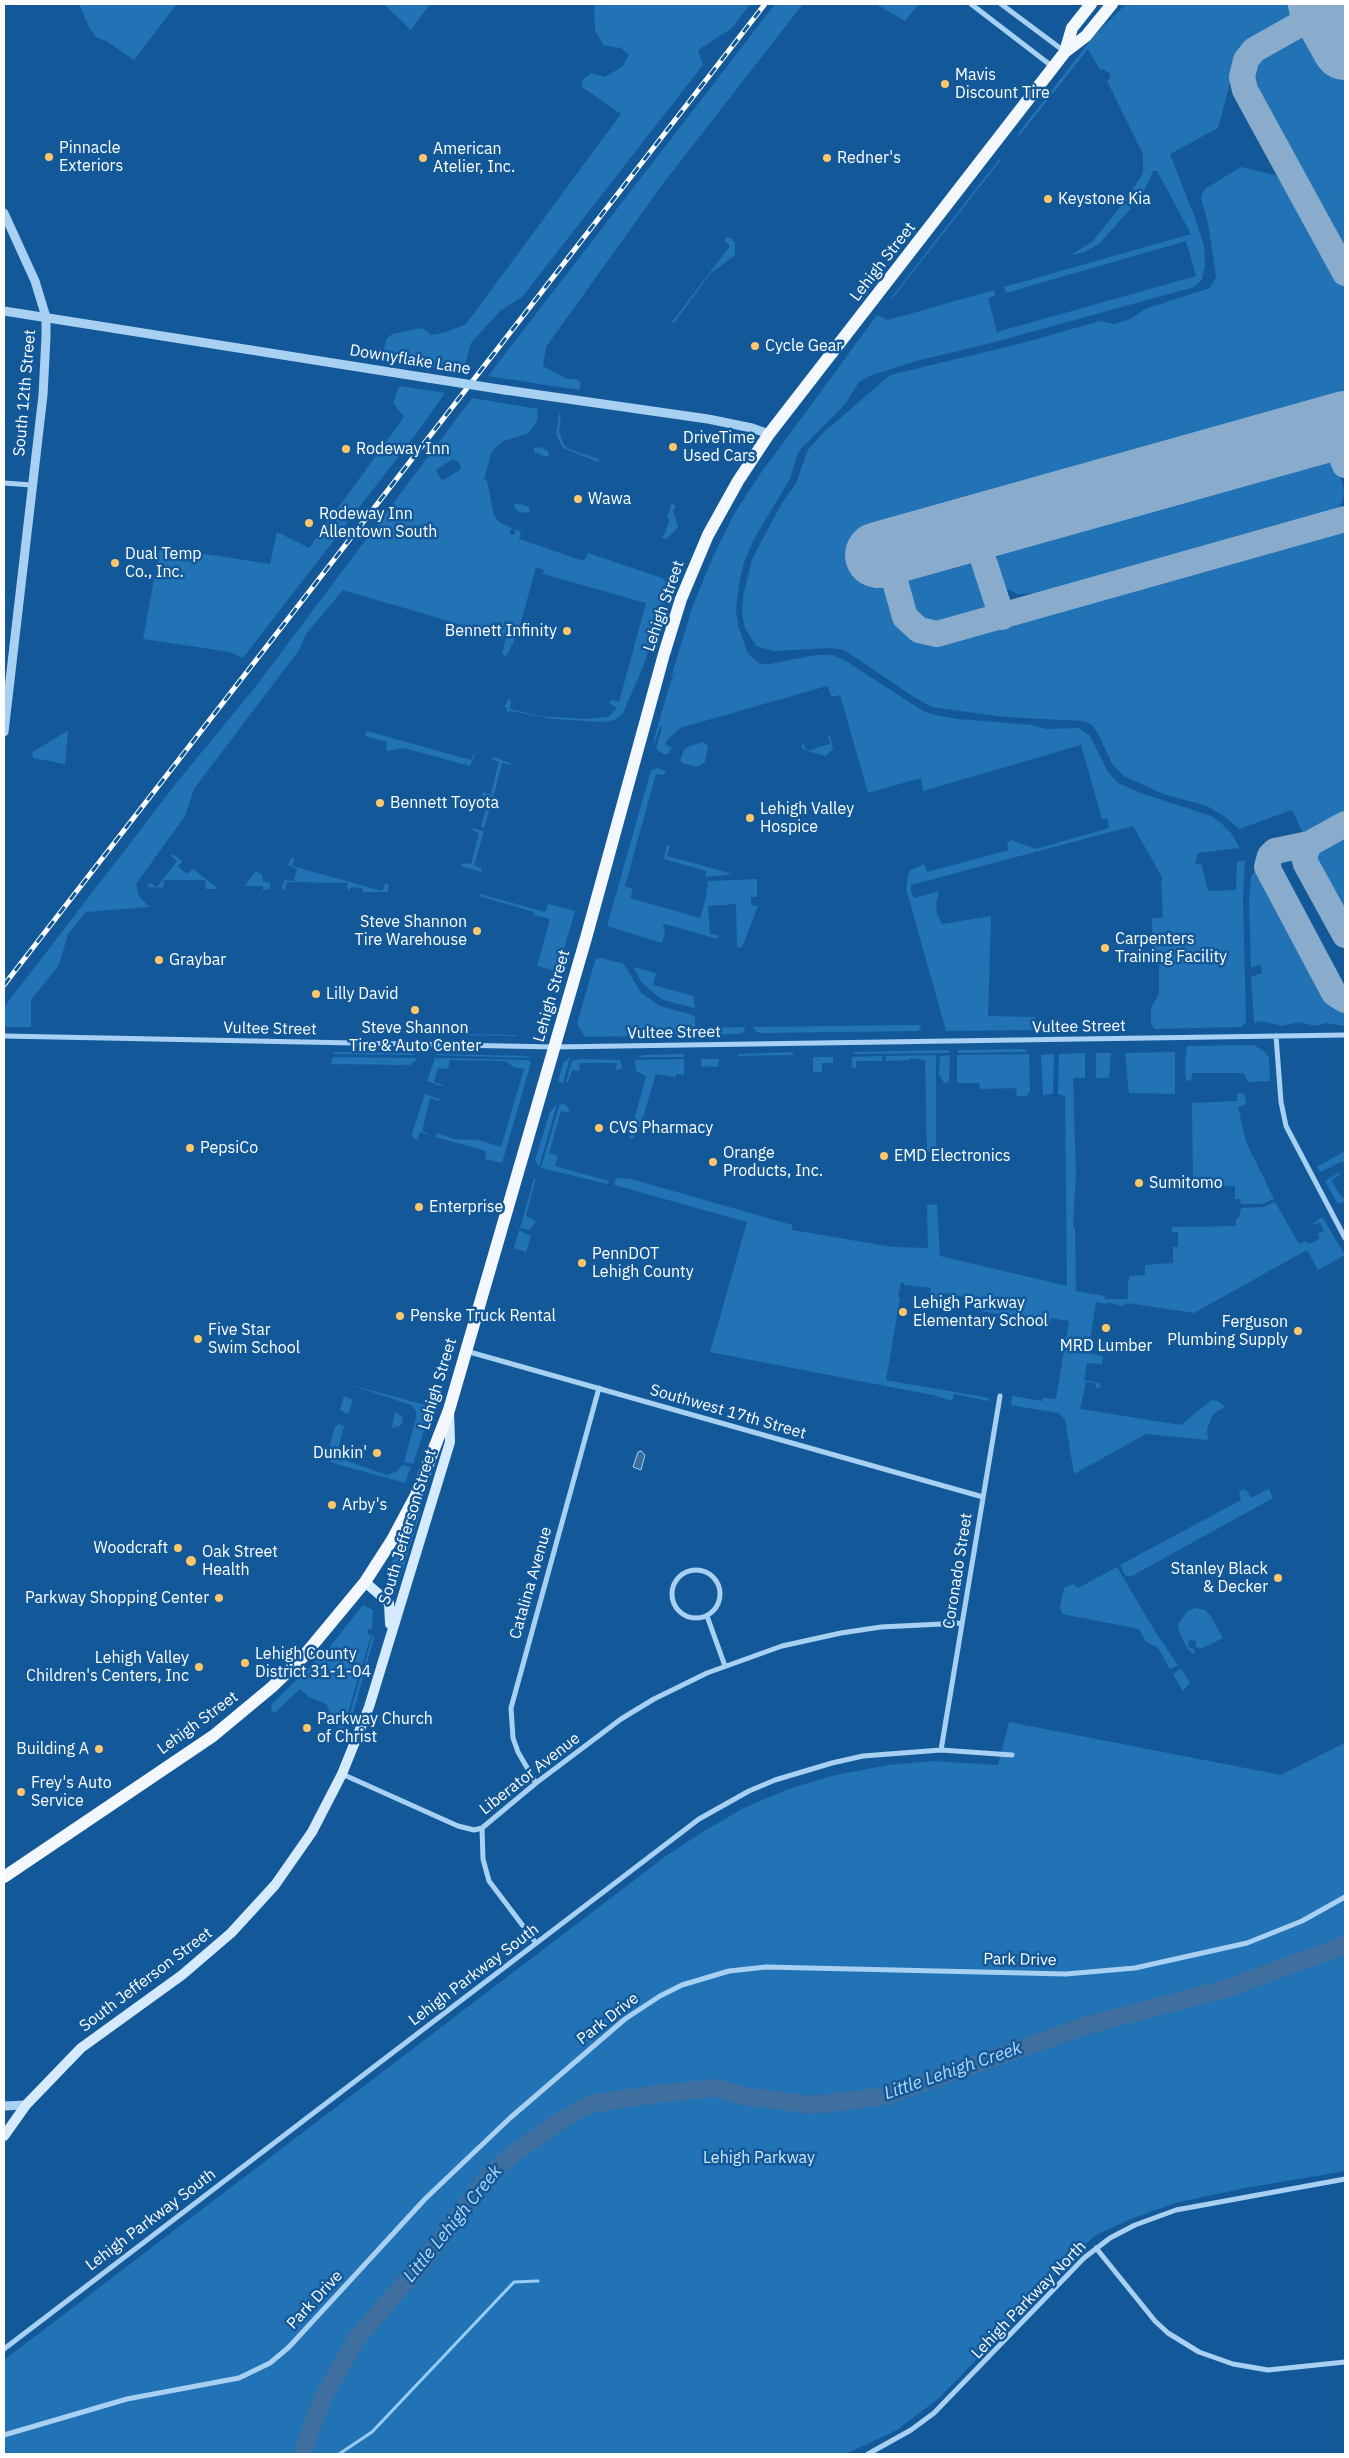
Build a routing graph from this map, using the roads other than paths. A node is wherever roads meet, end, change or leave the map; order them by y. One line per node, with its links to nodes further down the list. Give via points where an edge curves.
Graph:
1 (971, 4): 6 (street)
2 (1001, 4): 5 (street)
3 (1091, 4): 5 (main road, Lehigh Street, via 1072,28)
4 (1112, 4): 5 (main road, Lehigh Street, via 1086,36)
5 (1065, 52): 6 (main road, Lehigh Street)
6 (1053, 67): 10 (main road, Lehigh Street)
7 (4, 213): 9 (street, South 12th Street, via 27,260)
8 (4, 311): 9 (street, Downyflake Lane)
9 (46, 317): 10 (street, Downyflake Lane, bridge, via 708,419); 12 (street, South 12th Street)
10 (770, 434): 17 (main road, Lehigh Street, via 719,514 682,599)
11 (4, 483): 12 (street)
12 (32, 486): 13 (street, South 12th Street)
13 (4, 732)
14 (1345, 1035): 16 (street, Vultee Street)
15 (4, 1036): 17 (street, Vultee Street)
16 (1276, 1036): 17 (street, Vultee Street); 18 (street, via 1286,1126)
17 (554, 1047): 19 (main road, Lehigh Street)
18 (1345, 1238)
19 (466, 1351): 20 (street, Southwest 17th Street); 22 (main road, Lehigh Street)
20 (599, 1388): 23 (street, Southwest 17th Street); 32 (street, Catalina Avenue, via 511,1708 513,1738)
21 (1000, 1396): 23 (street, Coronado Street)
22 (449, 1410): 24 (main road, Lehigh Street, via 416,1495); 27 (main road, South Jefferson Street, via 450,1442)
23 (983, 1497): 26 (street, Coronado Street)
24 (365, 1582): 27 (main road, South Jefferson Street, via 389,1602 391,1617); 34 (main road, Lehigh Street, via 302,1658 242,1713)
25 (707, 1616): 25 (street, via 713,1612 720,1598 718,1583 707,1572 684,1573 673,1585 673,1601 682,1614 690,1618); 28 (street)
26 (962, 1623): 28 (street, Liberator Avenue, via 841,1632 782,1646); 29 (street, Coronado Street)
27 (385, 1652): 31 (main road, South Jefferson Street, via 369,1706)
28 (724, 1666): 32 (street, Liberator Avenue, via 689,1681 621,1719)
29 (941, 1750): 30 (street, Lehigh Parkway South); 36 (street, Lehigh Parkway South, via 894,1752 832,1762 749,1792 676,1835)
30 (1012, 1756)
31 (342, 1774): 33 (street, Liberator Avenue, via 458,1826 474,1830); 37 (main road, South Jefferson Street, via 328,1804 298,1852 254,1909 207,1954 94,2037)
32 (536, 1783): 33 (street, Liberator Avenue)
33 (482, 1828): 36 (street, via 483,1858 489,1881)
34 (4, 1877)
35 (1345, 1897): 44 (street, Park Drive, via 1302,1921 1247,1943 1136,1968 1066,1974 766,1967 729,1971 682,1985 625,2018 510,2118 425,2199 270,2363 239,2378 127,2399)
36 (536, 1944): 42 (street, Lehigh Parkway South)
37 (26, 2105): 38 (street); 39 (main road, South Jefferson Street)
38 (4, 2106)
39 (4, 2136)
40 (1345, 2179): 41 (street, Lehigh Parkway North, via 1176,2210 1135,2226)
41 (1096, 2248): 43 (street, via 1155,2321 1199,2352 1233,2364 1268,2370); 45 (street, Lehigh Parkway North, via 943,2405 911,2430)
42 (4, 2349)
43 (1345, 2362)
44 (4, 2435)
45 (868, 2454)

